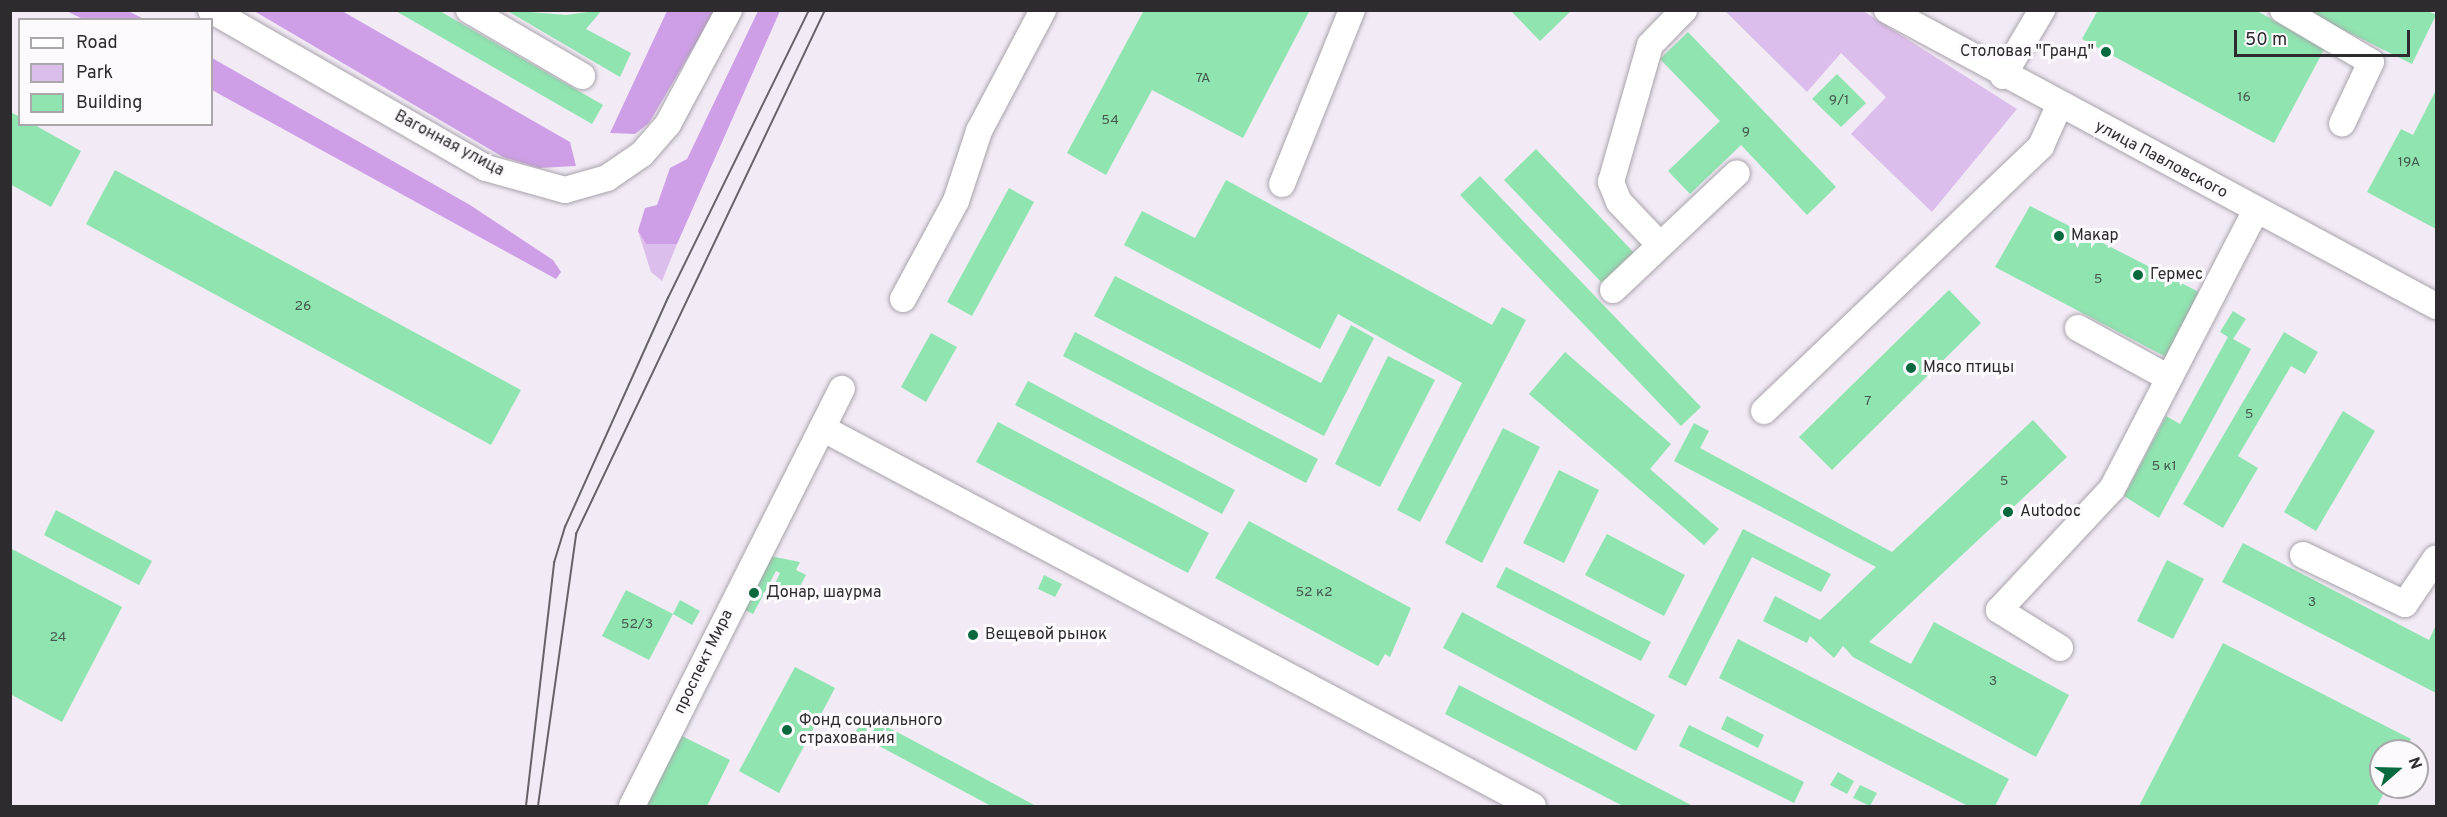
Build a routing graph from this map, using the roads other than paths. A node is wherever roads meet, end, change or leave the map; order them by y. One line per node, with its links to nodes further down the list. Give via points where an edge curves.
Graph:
1 (211, 10): 3 (street, Вагонная улица, via 486,168 565,190 607,178 642,154 668,124)
2 (469, 10): 10 (street)
3 (729, 10)
4 (1043, 10): 19 (street, via 979,131 956,201)
5 (1352, 10): 15 (street)
6 (1684, 10): 17 (street, via 1650,45 1611,182 1619,202)
7 (1887, 10): 11 (street, улица Павловского)
8 (2042, 10): 11 (street)
9 (2283, 10): 13 (street, via 2371,62)
10 (582, 76)
11 (2002, 76): 12 (street, улица Павловского)
12 (2059, 106): 16 (street, улица Павловского); 24 (street, via 2041,146)
13 (2342, 124)
14 (1737, 173): 17 (street)
15 (1282, 184)
16 (2256, 210): 20 (street, улица Павловского); 22 (street)
17 (1660, 244): 18 (street)
18 (1613, 290)
19 (903, 299)
20 (2436, 306)
21 (2078, 328): 22 (street)
22 (2167, 377): 28 (street, via 2112,489 1999,610)
23 (842, 389): 25 (street, проспект Мира)
24 (1764, 411)
25 (822, 428): 29 (street, проспект Мира); 30 (street)
26 (2303, 555): 27 (street, via 2405,604)
27 (2436, 558)
28 (2060, 648)
29 (632, 807)
30 (1533, 807)

